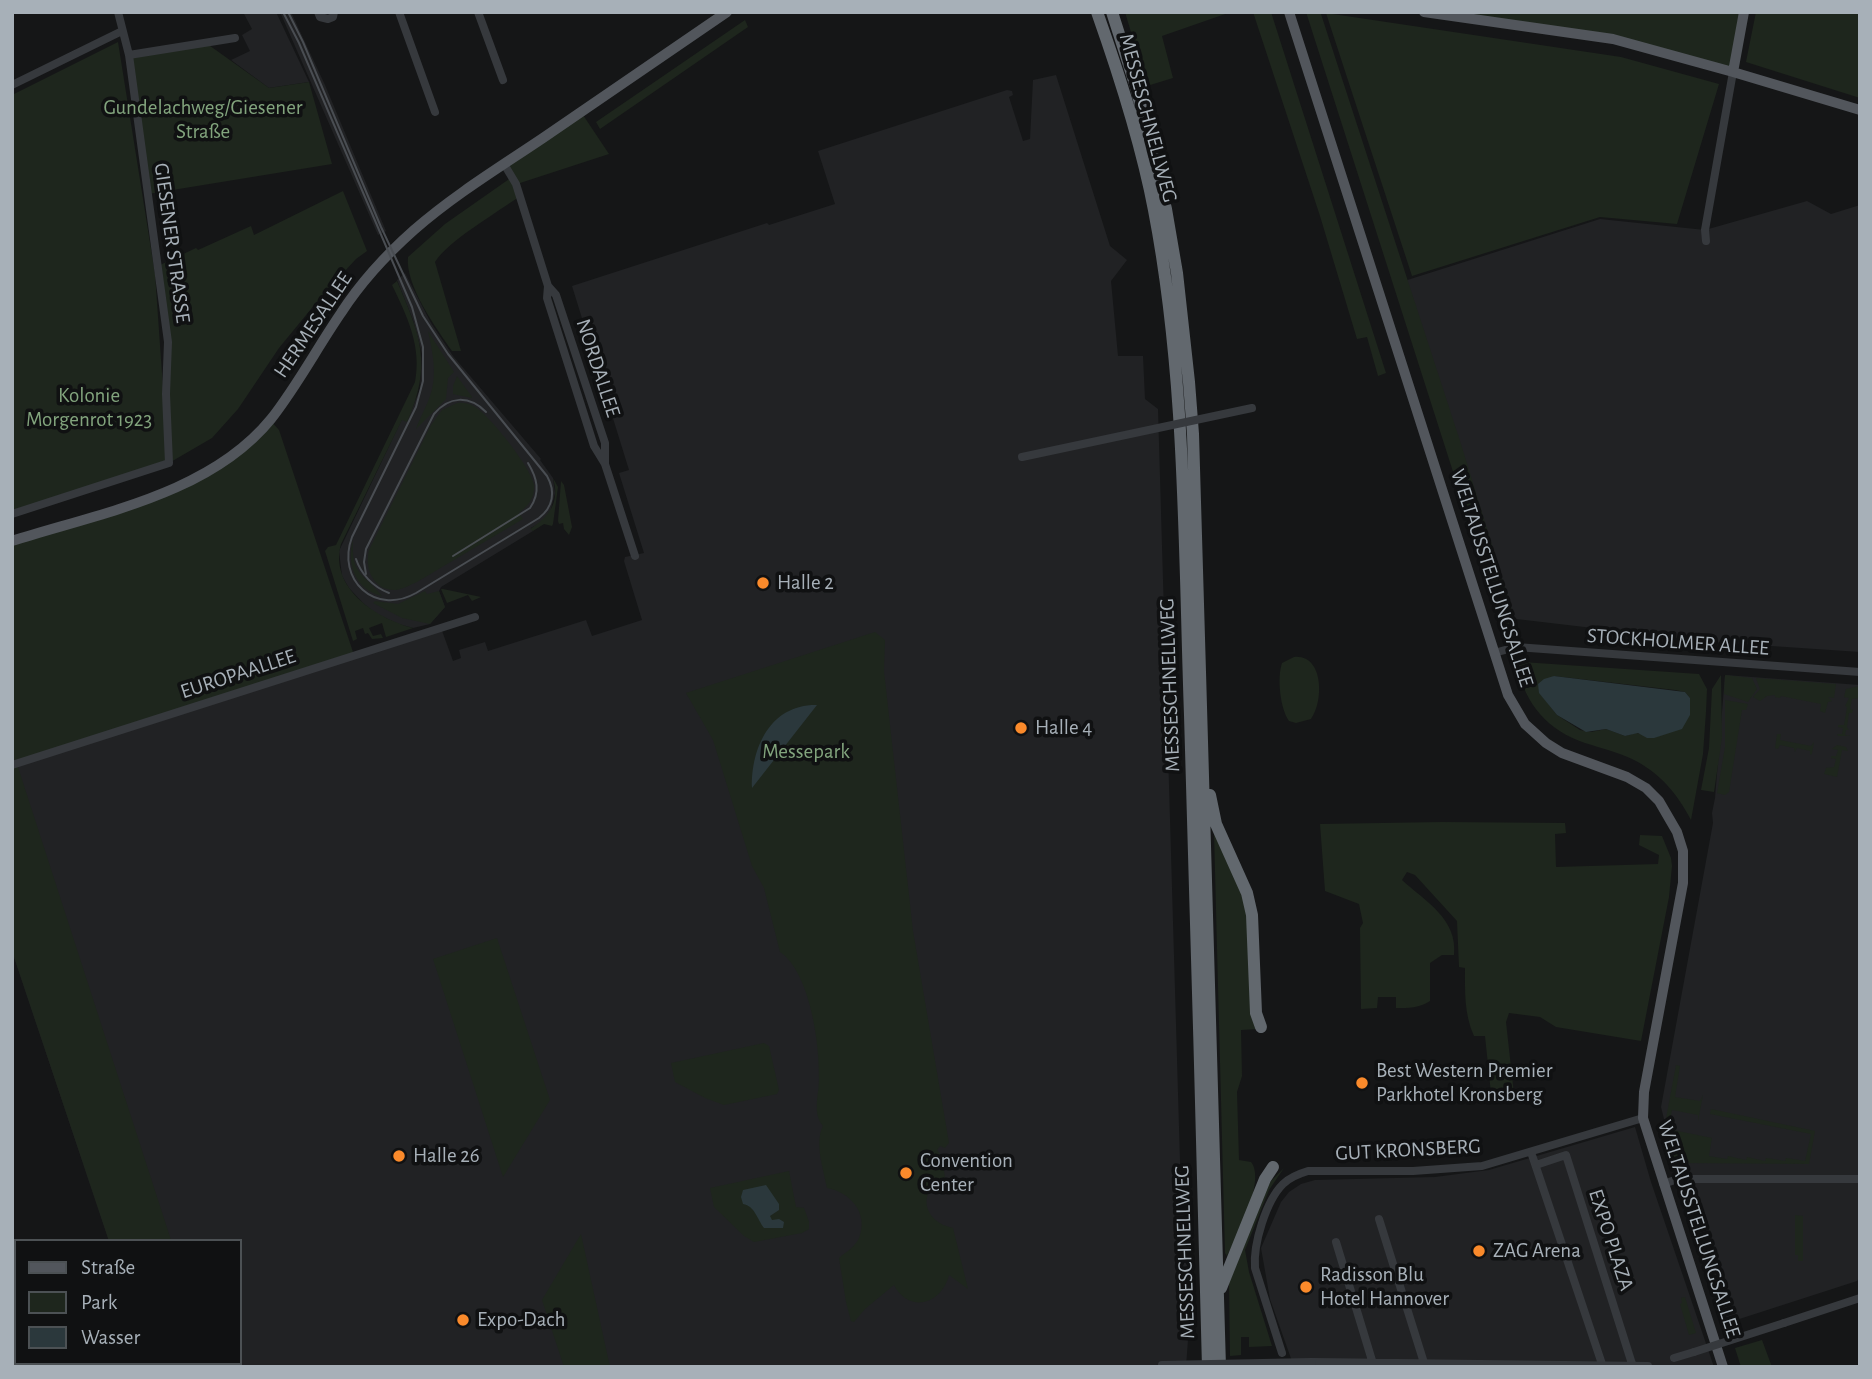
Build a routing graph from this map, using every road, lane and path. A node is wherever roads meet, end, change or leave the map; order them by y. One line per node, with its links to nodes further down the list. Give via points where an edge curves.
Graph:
1 (118, 12): 12 (street, GIESENER STRASSE)
2 (334, 12): 11 (street, via 328,19)
3 (399, 12): 19 (street)
4 (478, 12): 16 (street)
5 (727, 12): 20 (main road, HERMESALLEE)
6 (1097, 12): 53 (highway, MESSESCHNELLWEG, via 1124,90 1149,186 1177,382)
7 (1112, 12): 32 (highway, MESSESCHNELLWEG, via 1156,162 1184,326 1193,434)
8 (1289, 12): 30 (main road, WELTAUSSTELLUNGSALLEE)
9 (1424, 12): 15 (main road, via 1613,39)
10 (1744, 12): 15 (main road)
11 (318, 15)
12 (122, 32): 14 (street, GIESENER STRASSE); 17 (street)
13 (235, 38): 14 (street)
14 (129, 55): 23 (street, GIESENER STRASSE, via 168,342)
15 (1733, 72): 18 (main road); 21 (street)
16 (503, 80)
17 (12, 85)
18 (1860, 110)
19 (435, 112)
20 (504, 164): 27 (main road, HERMESALLEE, via 414,230 375,269 342,310 270,420 232,456 171,491); 28 (street, NORDALLEE, via 516,184 548,286 556,295 605,443 605,464)
21 (1706, 241)
22 (1252, 408): 25 (street, bridge)
23 (168, 438): 24 (street); 26 (street, GIESENER STRASSE, via 169,463)
24 (178, 438)
25 (1022, 457)
26 (12, 514)
27 (12, 541)
28 (635, 556)
29 (475, 617): 33 (street, EUROPAALLEE)
30 (1494, 653): 31 (street, STOCKHOLMER ALLEE, via 1516,648); 35 (main road, WELTAUSSTELLUNGSALLEE, via 1508,695 1525,724 1562,753 1627,776 1646,788 1669,816 1684,851 1683,883)
31 (1860, 672)
32 (1203, 761): 34 (highway, via 1216,824 1252,915 1256,1013); 43 (highway, MESSESCHNELLWEG)
33 (12, 765)
34 (1261, 1027)
35 (1643, 1118): 36 (street, GUT KRONSBERG); 40 (main road, WELTAUSSTELLUNGSALLEE)
36 (1531, 1152): 37 (street); 45 (street, GUT KRONSBERG, via 1450,1170 1308,1171 1284,1183 1257,1238 1254,1255)
37 (1536, 1165): 50 (street); 51 (street, EXPO PLAZA, via 1566,1156)
38 (1273, 1167): 43 (highway)
39 (1860, 1179): 40 (street, via 1678,1179)
40 (1663, 1184): 55 (main road, WELTAUSSTELLUNGSALLEE)
41 (1379, 1219): 49 (street)
42 (1336, 1242): 48 (street)
43 (1218, 1295): 54 (highway, MESSESCHNELLWEG)
44 (1860, 1298): 46 (street, bridge)
45 (1282, 1353)
46 (1674, 1358)
47 (1162, 1365): 48 (street, bridge)
48 (1374, 1365): 49 (street)
49 (1425, 1365): 50 (street)
50 (1603, 1366): 51 (street)
51 (1633, 1366): 52 (street)
52 (1648, 1366)
53 (1208, 1367)
54 (1220, 1367)
55 (1723, 1367)

